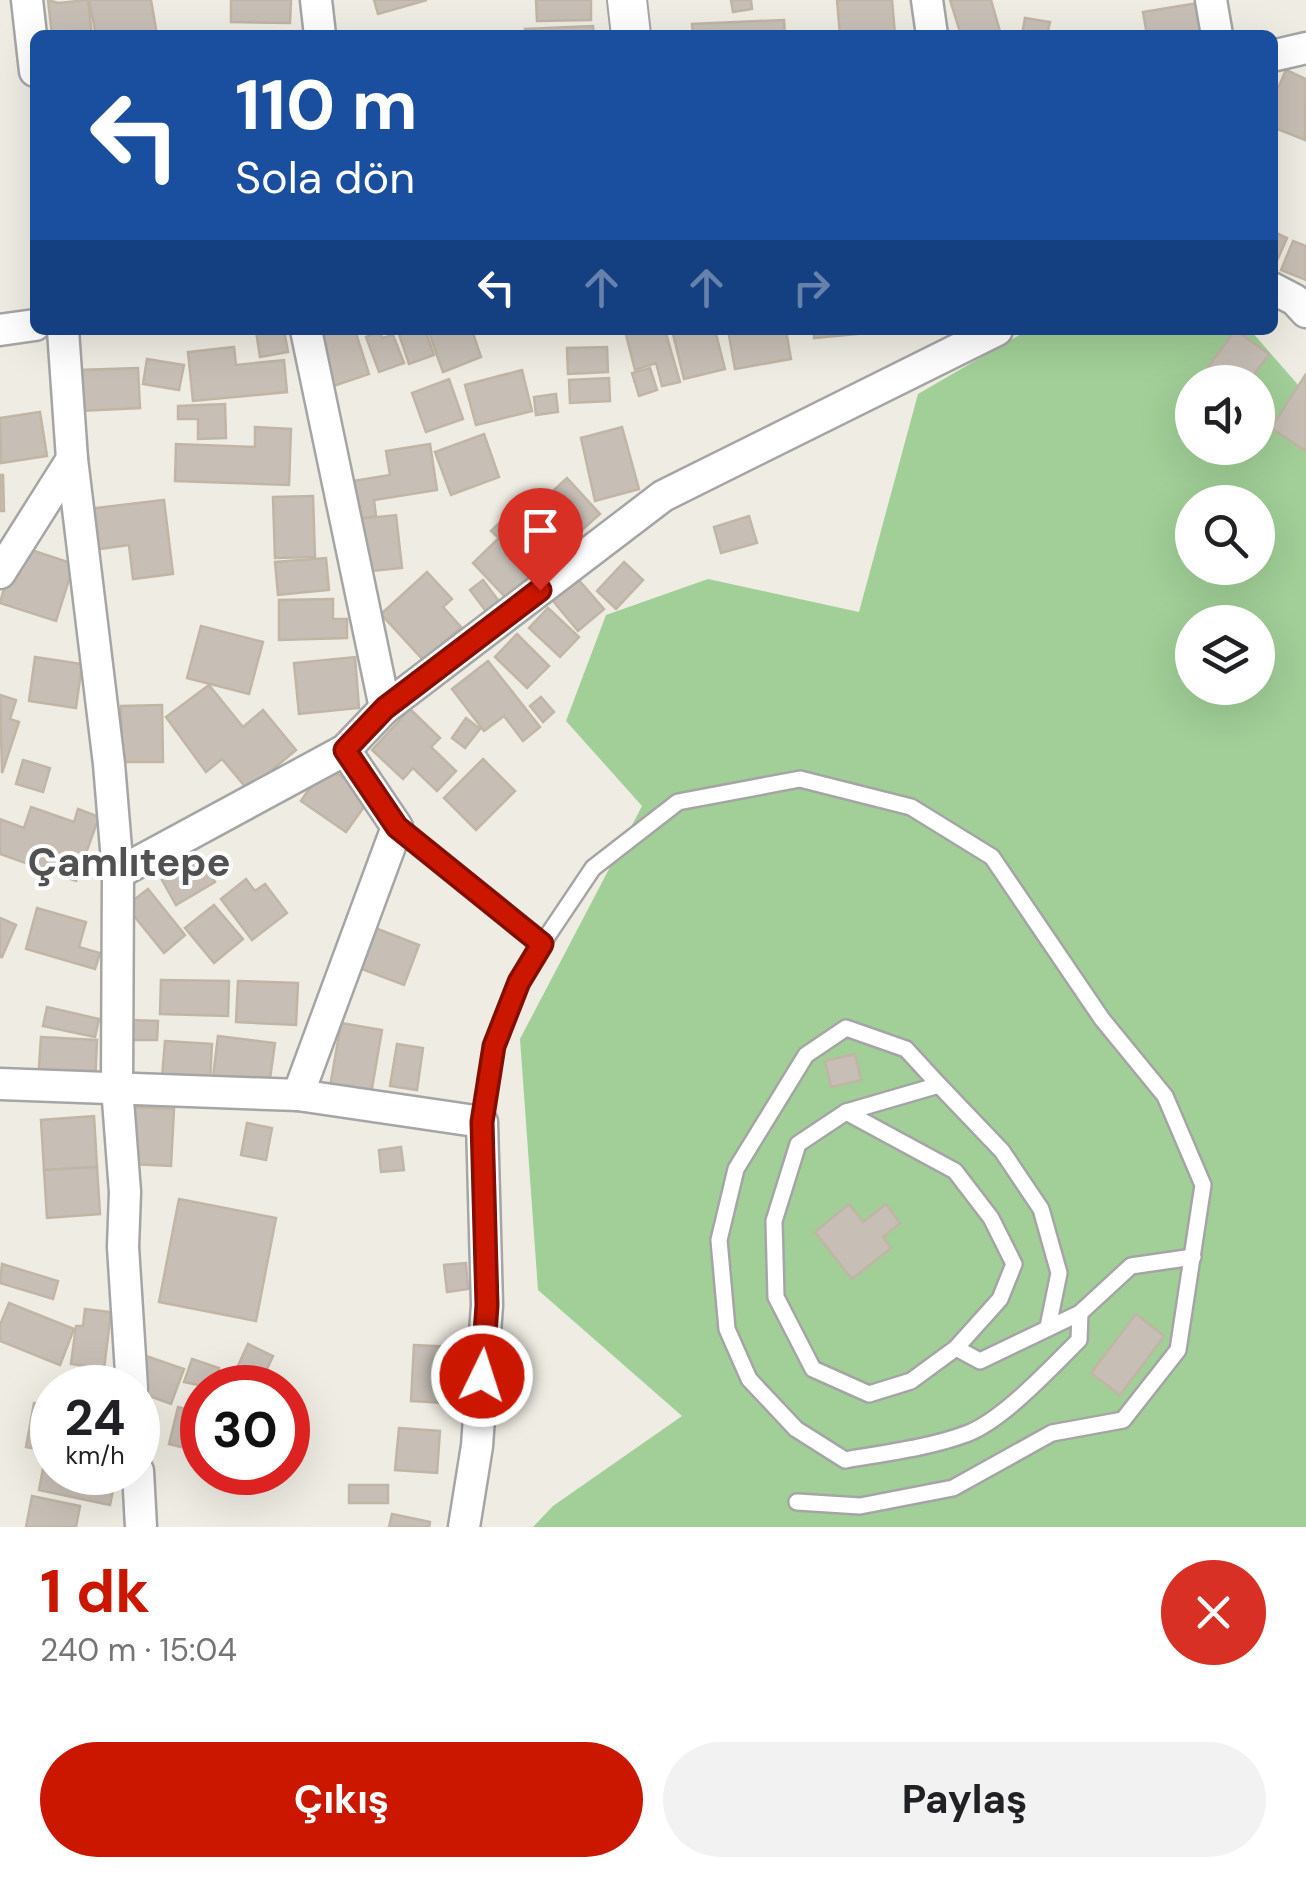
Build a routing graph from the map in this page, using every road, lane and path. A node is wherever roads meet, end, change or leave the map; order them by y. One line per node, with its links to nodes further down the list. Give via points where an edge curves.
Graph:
1 (27, 0): 6 (street)
2 (316, 0): 7 (street)
3 (627, 0): 8 (street)
4 (927, 0): 9 (street)
5 (1212, 0): 10 (street)
6 (30, 30)
7 (319, 30)
8 (630, 30)
9 (931, 30)
10 (1216, 30)
11 (1306, 48): 12 (street)
12 (1278, 55)
13 (1278, 291): 14 (street)
14 (1306, 312)
15 (30, 327): 16 (street)
16 (0, 330)
17 (63, 335): 20 (street)
18 (307, 335): 22 (street)
19 (987, 335): 22 (street, via 663,496)
20 (72, 459): 21 (street); 25 (street)
21 (0, 572)
22 (385, 708): 23 (street)
23 (345, 750): 24 (street); 25 (street)
24 (397, 827): 26 (lane); 30 (street)
25 (118, 873): 29 (street)
26 (542, 944): 32 (lane, via 494,1046); 33 (lane, via 594,868 678,802 800,779 912,807 992,857 1102,1019 1165,1096 1203,1185)
27 (0, 1084): 29 (street)
28 (939, 1085): 31 (lane); 34 (lane, via 906,1049 846,1028 806,1055 736,1168 719,1240 726,1329 750,1379 796,1430 844,1460 899,1451 969,1433 1028,1391 1079,1340); 35 (lane, via 1002,1151 1041,1209 1059,1273)
29 (118, 1087): 30 (street); 37 (street)
30 (298, 1095): 32 (street)
31 (846, 1112): 36 (lane, via 955,1171 992,1218 1014,1264 1000,1299); 36 (lane, via 798,1144 774,1220 776,1296 813,1369 869,1394 912,1381)
32 (482, 1122): 41 (street, via 487,1305)
33 (1193, 1257): 34 (lane, via 1132,1266); 39 (lane, via 1178,1350 1124,1420 1052,1433 953,1488 860,1506)
34 (1080, 1312): 35 (lane)
35 (1048, 1327): 36 (lane, via 980,1361)
36 (956, 1348)
37 (131, 1365)
38 (139, 1495): 40 (street)
39 (797, 1502)
40 (141, 1527)
41 (464, 1527)

